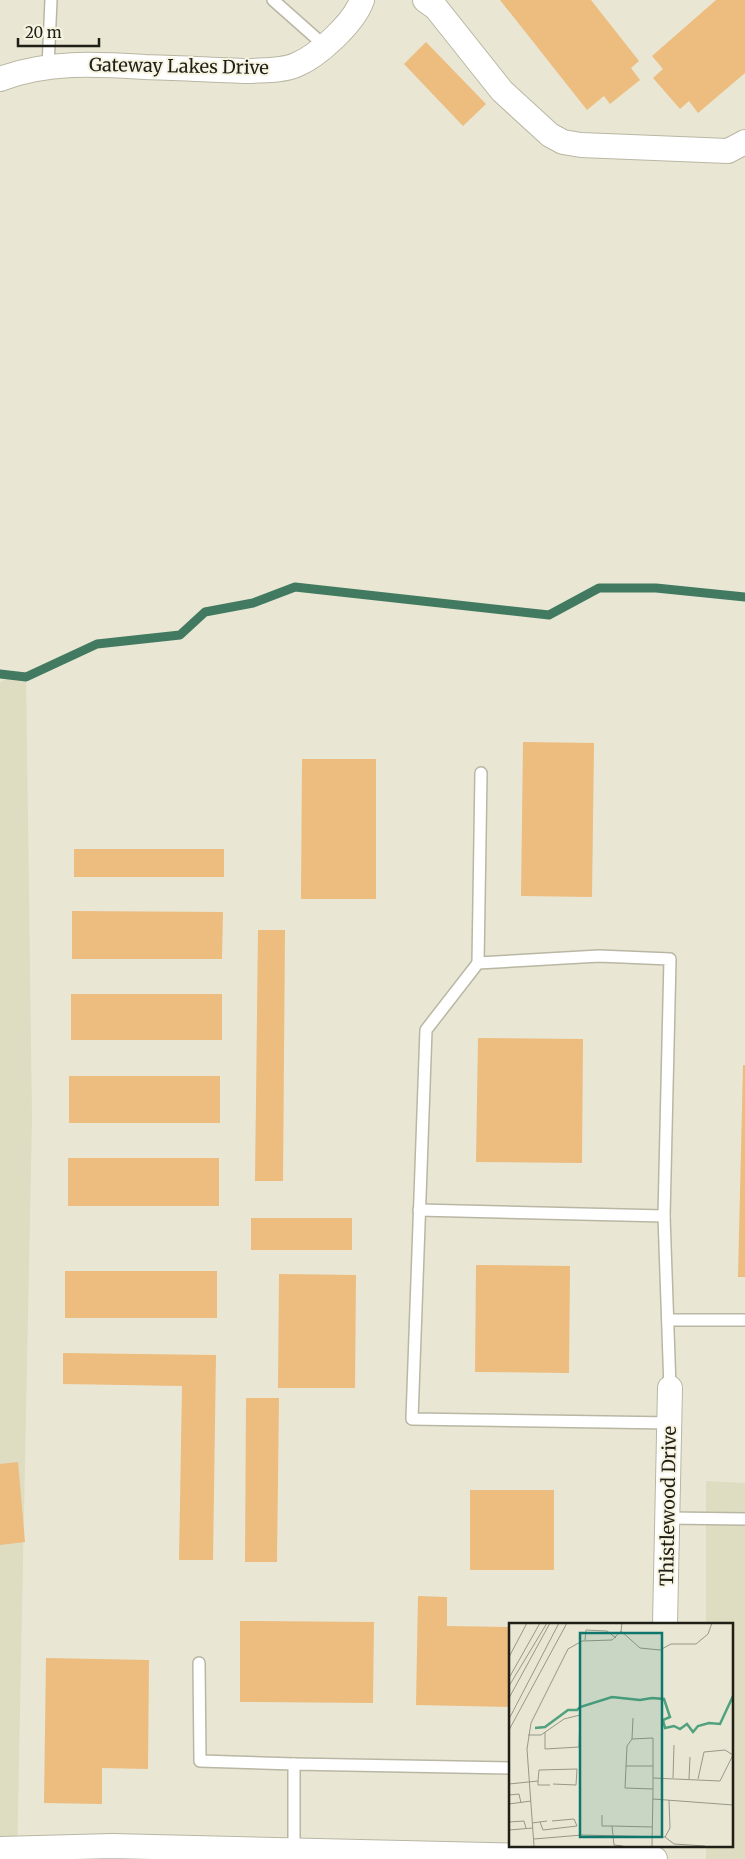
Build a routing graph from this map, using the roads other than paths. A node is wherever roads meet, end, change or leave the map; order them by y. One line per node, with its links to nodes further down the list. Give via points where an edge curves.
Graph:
1 (51, 0): 6 (lane)
2 (274, 0): 5 (lane)
3 (362, 0): 5 (street, Gateway Lakes Drive, via 342,29)
4 (425, 0): 8 (street, via 436,8 502,91 550,135 564,142 728,151)
5 (325, 46): 6 (street, Gateway Lakes Drive, via 295,66 272,70 82,64)
6 (48, 67): 7 (street, Gateway Lakes Drive)
7 (0, 79)
8 (745, 142)
9 (481, 773): 10 (lane)
10 (478, 963): 11 (lane, via 426,1030); 12 (lane, via 599,956 670,959)
11 (419, 1210): 12 (lane); 16 (lane, via 412,1419)
12 (664, 1216): 13 (lane)
13 (668, 1320): 14 (lane); 15 (lane)
14 (745, 1320)
15 (670, 1388): 16 (street, Thistlewood Drive)
16 (670, 1423): 17 (street, Thistlewood Drive)
17 (668, 1518): 18 (lane); 19 (street, Thistlewood Drive)
18 (745, 1519)
19 (666, 1623)
20 (199, 1664): 21 (lane, via 200,1761)
21 (294, 1764): 22 (lane); 25 (lane)
22 (509, 1768)
23 (659, 1846): 26 (street)
24 (0, 1849): 25 (street, via 112,1846)
25 (294, 1855): 26 (street)
26 (657, 1859)

